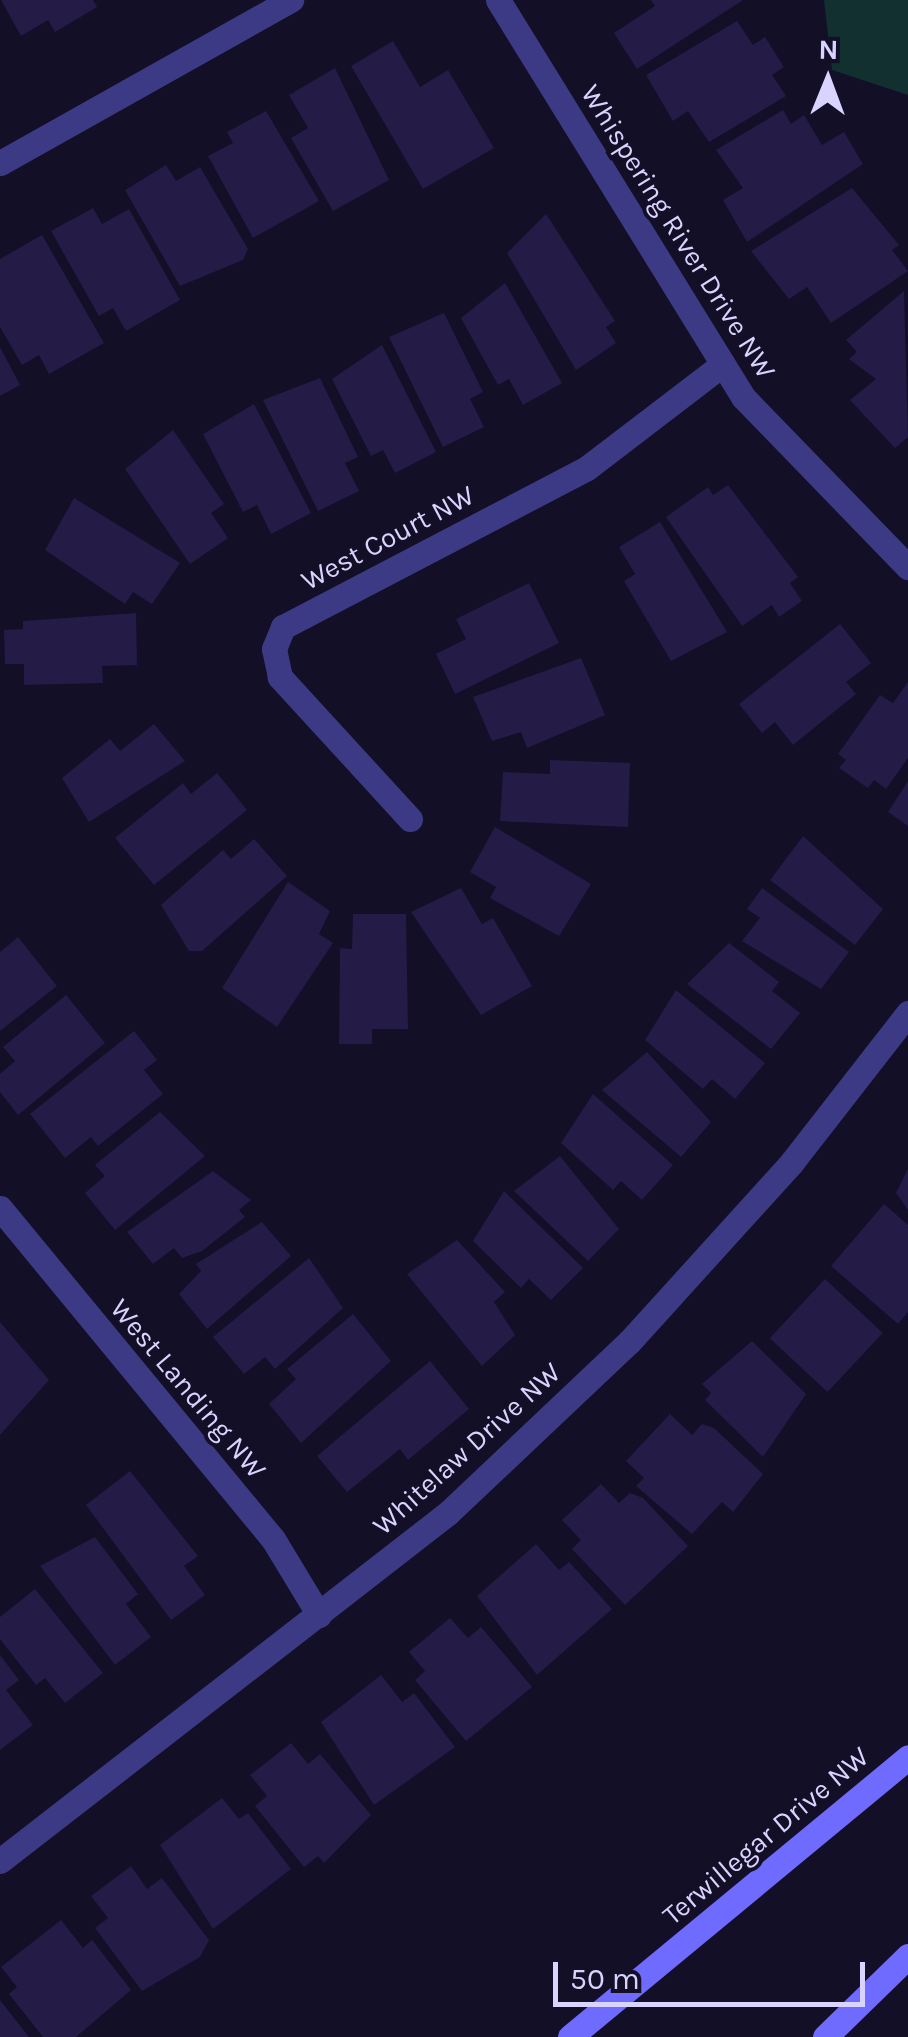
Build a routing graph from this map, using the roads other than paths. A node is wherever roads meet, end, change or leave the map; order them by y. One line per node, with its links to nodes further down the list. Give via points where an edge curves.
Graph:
1 (291, 0): 3 (street)
2 (498, 0): 4 (street, Whispering River Drive NW)
3 (0, 163)
4 (722, 364): 5 (street, Whispering River Drive NW, via 743,398); 6 (street, West Court NW, via 587,468 284,627 274,649 280,677)
5 (908, 566)
6 (410, 819)
7 (908, 1013): 9 (street, Whitelaw Drive NW, via 792,1162 629,1342 448,1513)
8 (0, 1208): 9 (street, West Landing NW, via 273,1539)
9 (319, 1616): 11 (street, Whitelaw Drive NW)
10 (908, 1756): 13 (main road, Terwillegar Drive NW)
11 (0, 1860)
12 (908, 1956): 14 (main road)
13 (570, 2037)
14 (825, 2037)

